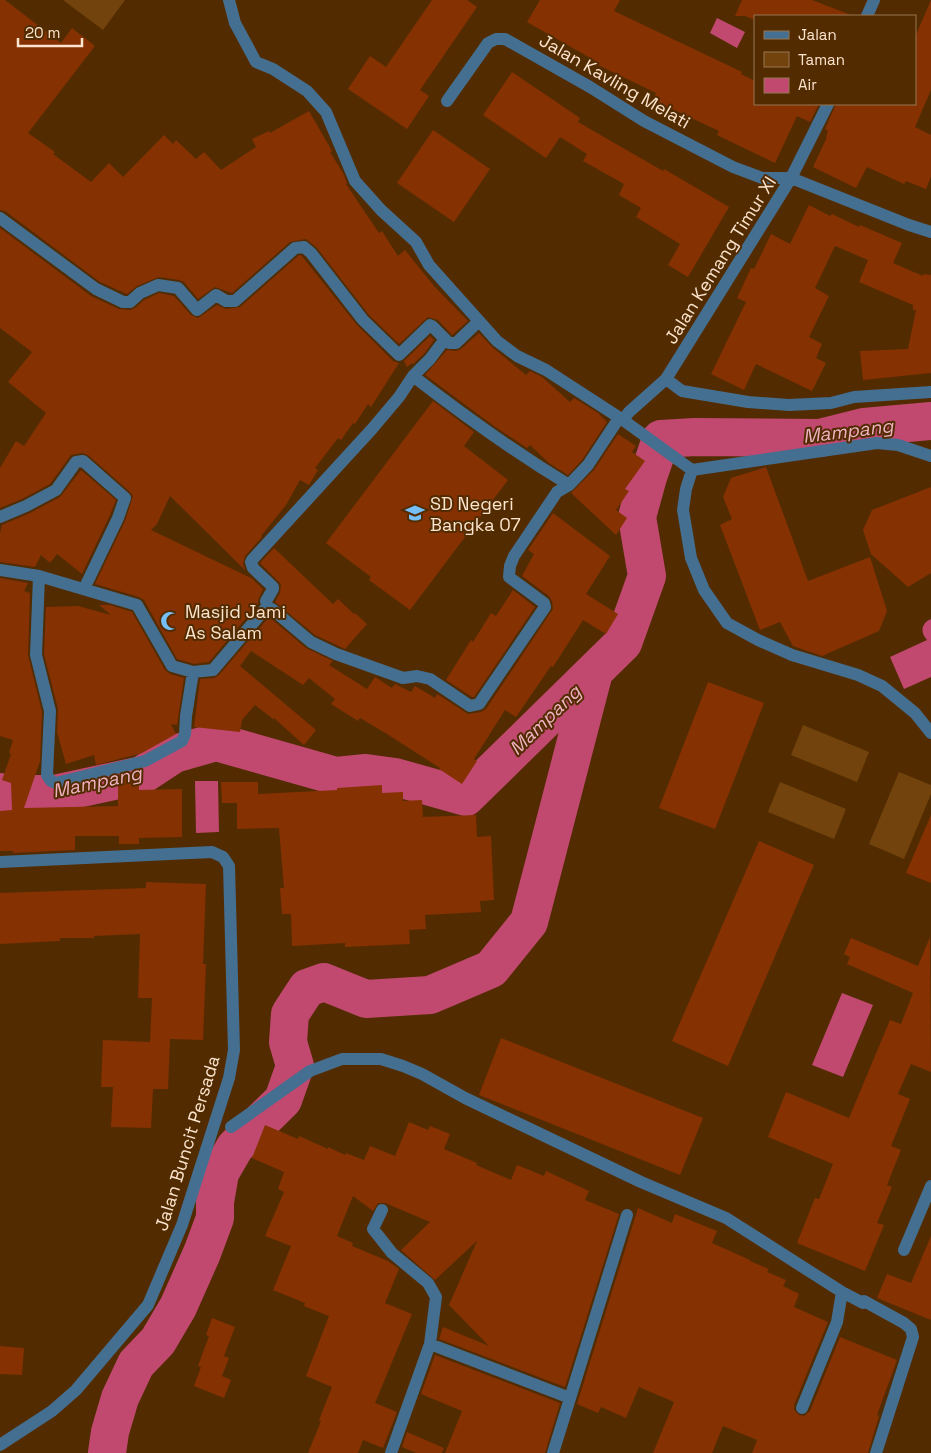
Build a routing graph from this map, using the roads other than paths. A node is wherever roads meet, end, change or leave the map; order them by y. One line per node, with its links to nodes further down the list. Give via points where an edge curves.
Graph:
1 (228, 0): 9 (street, via 235,22 256,62 307,91 326,112 355,181 416,242 429,265)
2 (874, 0): 3 (street)
3 (867, 15)
4 (447, 101): 6 (street, Jalan Kavling Melati, via 488,43 506,39 644,121 732,166 762,178)
5 (828, 105): 6 (street, Jalan Kemang Timur XI)
6 (791, 178): 8 (street); 12 (street, Jalan Kemang Timur XI)
7 (0, 218): 10 (street, via 96,289 123,302 130,302 140,293 158,285 178,288 197,310 216,295 226,302 235,300 295,248 304,247 363,320 399,355 430,325)
8 (931, 232)
9 (479, 321): 10 (street, via 456,343); 14 (street, via 497,341 517,356)
10 (445, 340): 11 (street)
11 (413, 376): 17 (street, via 458,411); 22 (street, via 372,429 252,560 253,568 273,587 266,601)
12 (666, 378): 13 (street, via 682,391 789,405); 14 (street, Jalan Kemang Timur XI)
13 (931, 392)
14 (624, 416): 16 (street); 17 (street, Jalan Kemang Timur XI)
15 (931, 456): 16 (street, via 898,445 878,443)
16 (692, 470): 24 (street, via 683,510 691,558 704,590 727,623 792,655 858,675 882,686 915,713)
17 (569, 485): 22 (street, Jalan Kemang Timur XI, via 558,492 510,566 509,577 545,607 479,704 470,706 430,679 418,676 403,678 336,654 311,642)
18 (0, 517): 21 (street, via 56,490 76,462 82,461 125,498)
19 (0, 570): 20 (street)
20 (39, 576): 21 (street); 23 (street, via 36,655 50,711 47,775 51,781 56,783 145,761 182,741)
21 (84, 589): 23 (street, via 137,605 172,666)
22 (268, 608): 23 (street, via 213,670)
23 (194, 672)
24 (931, 733)
25 (0, 862): 35 (street, Jalan Buncit Persada, via 212,852 223,857 229,866 234,1050 229,1078 182,1225 148,1304 76,1390)
26 (232, 1127): 31 (street, via 310,1071 342,1059 381,1059 422,1074 465,1098 726,1218)
27 (931, 1186): 30 (street)
28 (382, 1210): 32 (street, via 373,1229 392,1253 428,1283 436,1298)
29 (627, 1215): 33 (street)
30 (904, 1250)
31 (842, 1292): 34 (street, via 837,1322); 38 (street, via 904,1322 913,1337)
32 (430, 1344): 33 (street); 36 (street)
33 (570, 1398): 37 (street)
34 (802, 1408)
35 (0, 1445)
36 (391, 1453)
37 (553, 1453)
38 (876, 1453)

